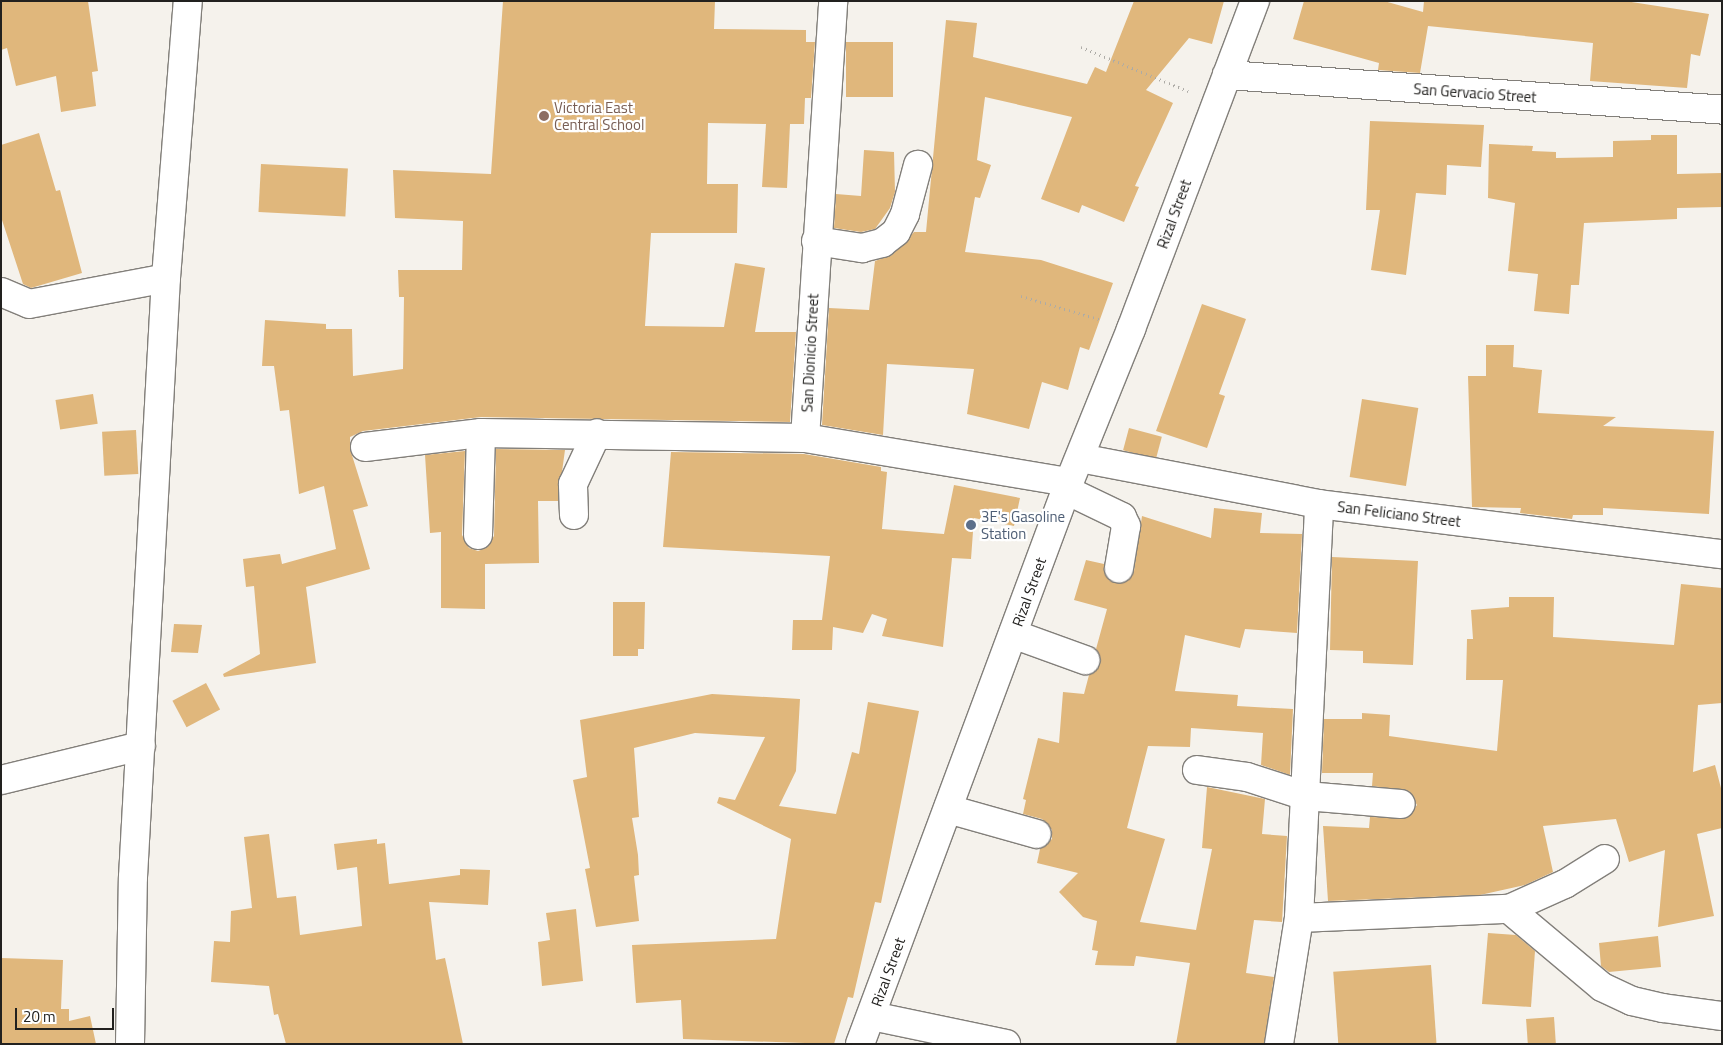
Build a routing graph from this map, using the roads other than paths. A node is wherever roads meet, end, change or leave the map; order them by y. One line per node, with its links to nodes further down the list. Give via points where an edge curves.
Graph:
1 (188, 1): 8 (street)
2 (833, 1): 7 (street, San Dionicio Street)
3 (1255, 1): 4 (street, Rizal Street)
4 (1227, 75): 5 (street, San Gervacio Street); 14 (street, Rizal Street, via 1132,329)
5 (1722, 110)
6 (918, 165): 7 (street, via 906,214 896,232 882,243 862,248)
7 (816, 241): 12 (street, San Dionicio Street)
8 (166, 278): 9 (street, via 29,304); 22 (street)
9 (1, 292)
10 (481, 433): 11 (street); 13 (street); 17 (street)
11 (597, 433): 12 (street); 16 (street, via 574,484)
12 (805, 438): 14 (street)
13 (365, 447)
14 (1072, 477): 15 (street, San Feliciano Street); 19 (street, via 1122,517 1126,526); 20 (street, Rizal Street)
15 (1319, 504): 18 (street, San Feliciano Street); 25 (street)
16 (574, 515)
17 (478, 535)
18 (1722, 554)
19 (1119, 568)
20 (1013, 634): 21 (street); 27 (street, Rizal Street)
21 (1085, 660)
22 (141, 746): 24 (street); 34 (street)
23 (1197, 770): 25 (street, via 1247,778)
24 (1, 780)
25 (1306, 796): 26 (street); 31 (street)
26 (1400, 804)
27 (948, 810): 28 (street); 32 (street, Rizal Street)
28 (1037, 834)
29 (1605, 859): 30 (street, via 1565,884)
30 (1509, 909): 31 (street); 33 (street, via 1602,987 1632,1001)
31 (1299, 918): 37 (street)
32 (872, 1016): 35 (street, Rizal Street); 36 (street)
33 (1722, 1016)
34 (130, 1044)
35 (860, 1044)
36 (1006, 1044)
37 (1279, 1044)

